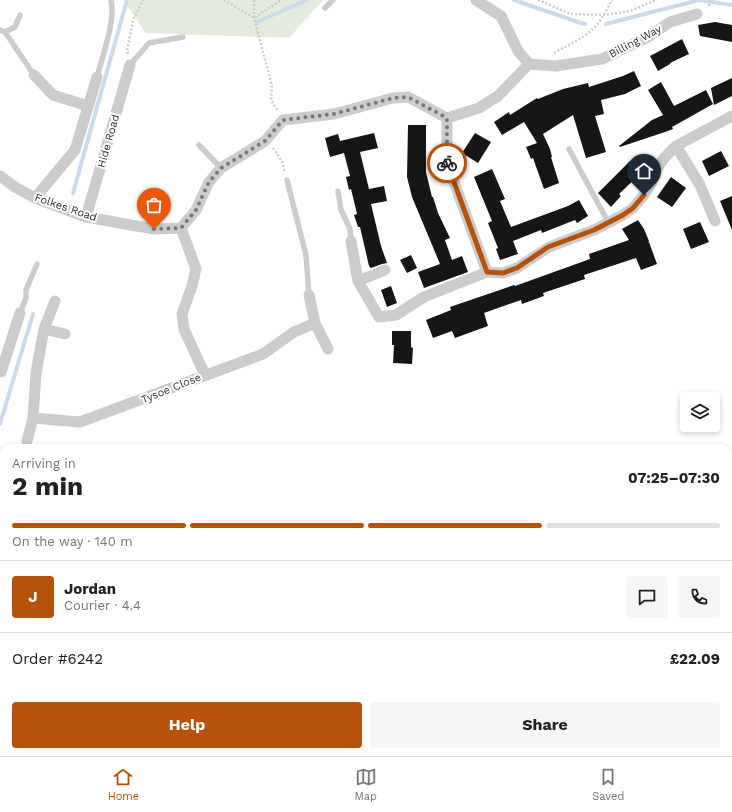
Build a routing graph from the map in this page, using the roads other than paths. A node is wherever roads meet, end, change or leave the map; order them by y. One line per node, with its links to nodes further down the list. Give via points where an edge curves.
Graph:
1 (111, 0): 12 (lane, via 109,32)
2 (333, 0): 4 (lane)
3 (476, 0): 9 (street, via 501,16 518,51)
4 (324, 8)
5 (697, 14): 9 (street, Billing Way, via 670,22 648,37 602,59 556,66)
6 (20, 16): 7 (lane, via 15,27)
7 (3, 31): 11 (lane)
8 (183, 37): 10 (lane, via 149,43)
9 (534, 64): 15 (street, via 498,96 479,108)
10 (130, 65): 24 (street, Hide Road)
11 (34, 75): 13 (street, via 53,95)
12 (97, 77): 13 (street)
13 (88, 106): 23 (street, via 75,150)
14 (732, 116): 17 (street)
15 (447, 118): 19 (street, via 408,97 393,98 334,114 283,120 265,141); 31 (street, via 447,163)
16 (199, 145): 19 (lane)
17 (676, 146): 25 (street, via 700,185); 26 (street, via 665,157 644,195 633,208)
18 (569, 149): 26 (lane)
19 (221, 168): 27 (street, via 209,182 196,210)
20 (0, 176): 23 (street, Folkes Road)
21 (287, 180): 33 (lane, via 306,254)
22 (338, 191): 28 (lane, via 341,210 350,229)
23 (35, 198): 24 (street, Folkes Road)
24 (86, 217): 27 (street, Folkes Road, via 154,229)
25 (714, 221)
26 (608, 222): 31 (street, via 548,247 517,268 503,273)
27 (181, 228): 42 (street, Tysoe Close, via 196,269 182,314 184,329)
28 (351, 241): 32 (street)
29 (37, 264): 35 (lane)
30 (385, 270): 32 (street)
31 (487, 272): 32 (street, via 424,296 396,316 379,317)
32 (358, 280)
33 (309, 296): 36 (street)
34 (55, 302): 37 (street)
35 (20, 313): 39 (street)
36 (314, 323): 40 (street); 42 (street, via 294,332 263,354)
37 (44, 329): 38 (street); 43 (street, via 36,373)
38 (65, 334)
39 (5, 343): 41 (street)
40 (328, 349)
41 (1, 374)
42 (205, 375): 43 (street, Tysoe Close, via 80,422)
43 (33, 418): 44 (street)
44 (27, 442)

